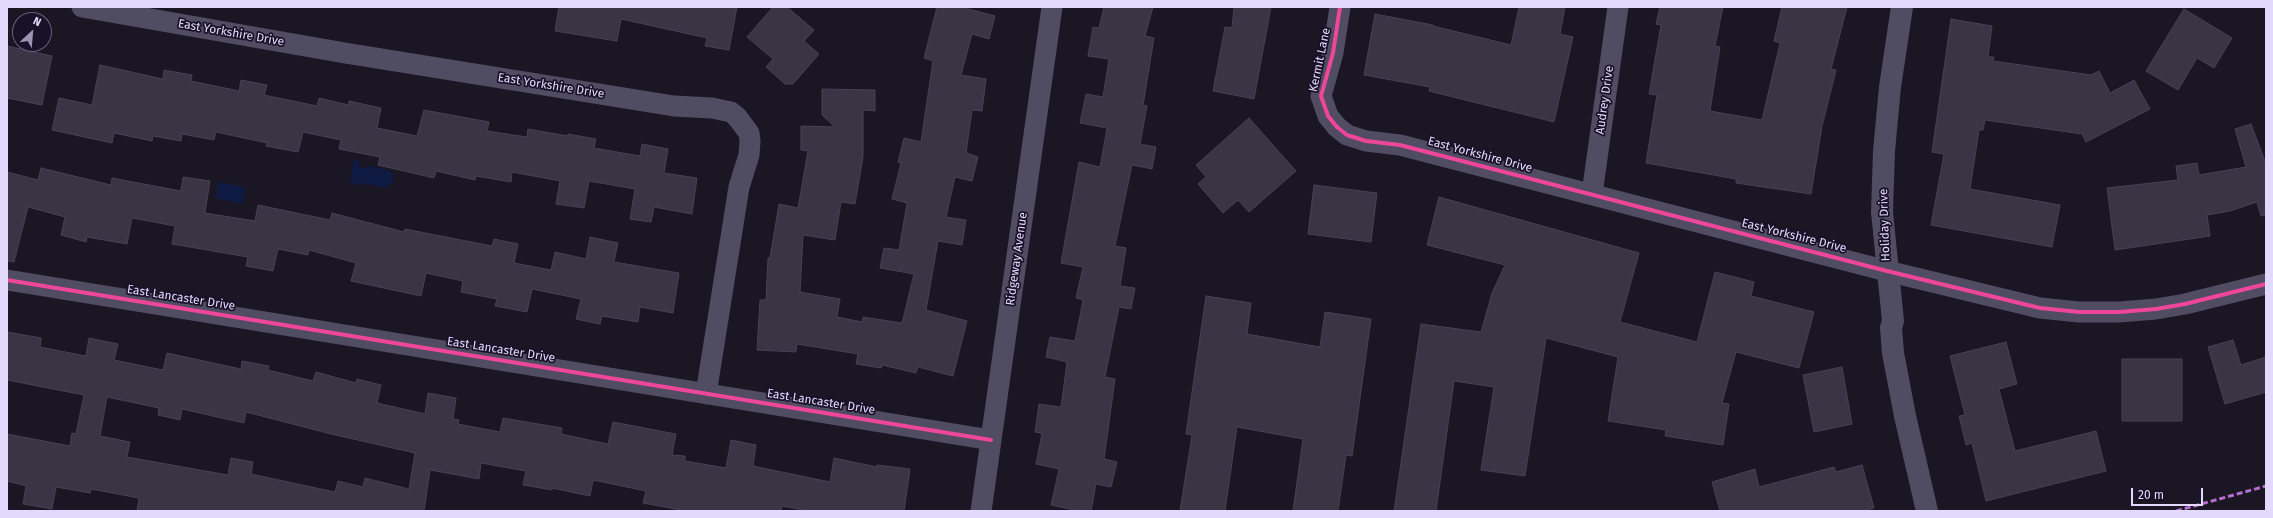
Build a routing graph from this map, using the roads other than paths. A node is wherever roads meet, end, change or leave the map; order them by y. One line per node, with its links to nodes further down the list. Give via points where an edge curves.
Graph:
1 (82, 7): 11 (street, East Yorkshire Drive, via 674,106 731,112 749,133 750,148 739,187)
2 (1052, 7): 12 (street, Ridgeway Avenue)
3 (1340, 7): 6 (street, Kermit Lane, via 1333,53 1321,96)
4 (1618, 7): 7 (street, Audrey Drive)
5 (1902, 7): 8 (street, Holiday Drive, via 1890,86 1884,151 1882,212)
6 (1328, 116): 7 (street, East Yorkshire Drive, via 1347,135 1366,141 1400,145)
7 (1592, 194): 8 (street, East Yorkshire Drive)
8 (1887, 271): 10 (street, East Yorkshire Drive, via 2040,308 2079,312 2156,309); 14 (street, Holiday Drive, via 1893,321 1893,353)
9 (7, 280): 11 (street, East Lancaster Drive)
10 (2266, 284)
11 (706, 394): 12 (street, East Lancaster Drive)
12 (991, 440): 13 (street, Ridgeway Avenue)
13 (981, 511)
14 (1927, 511)

